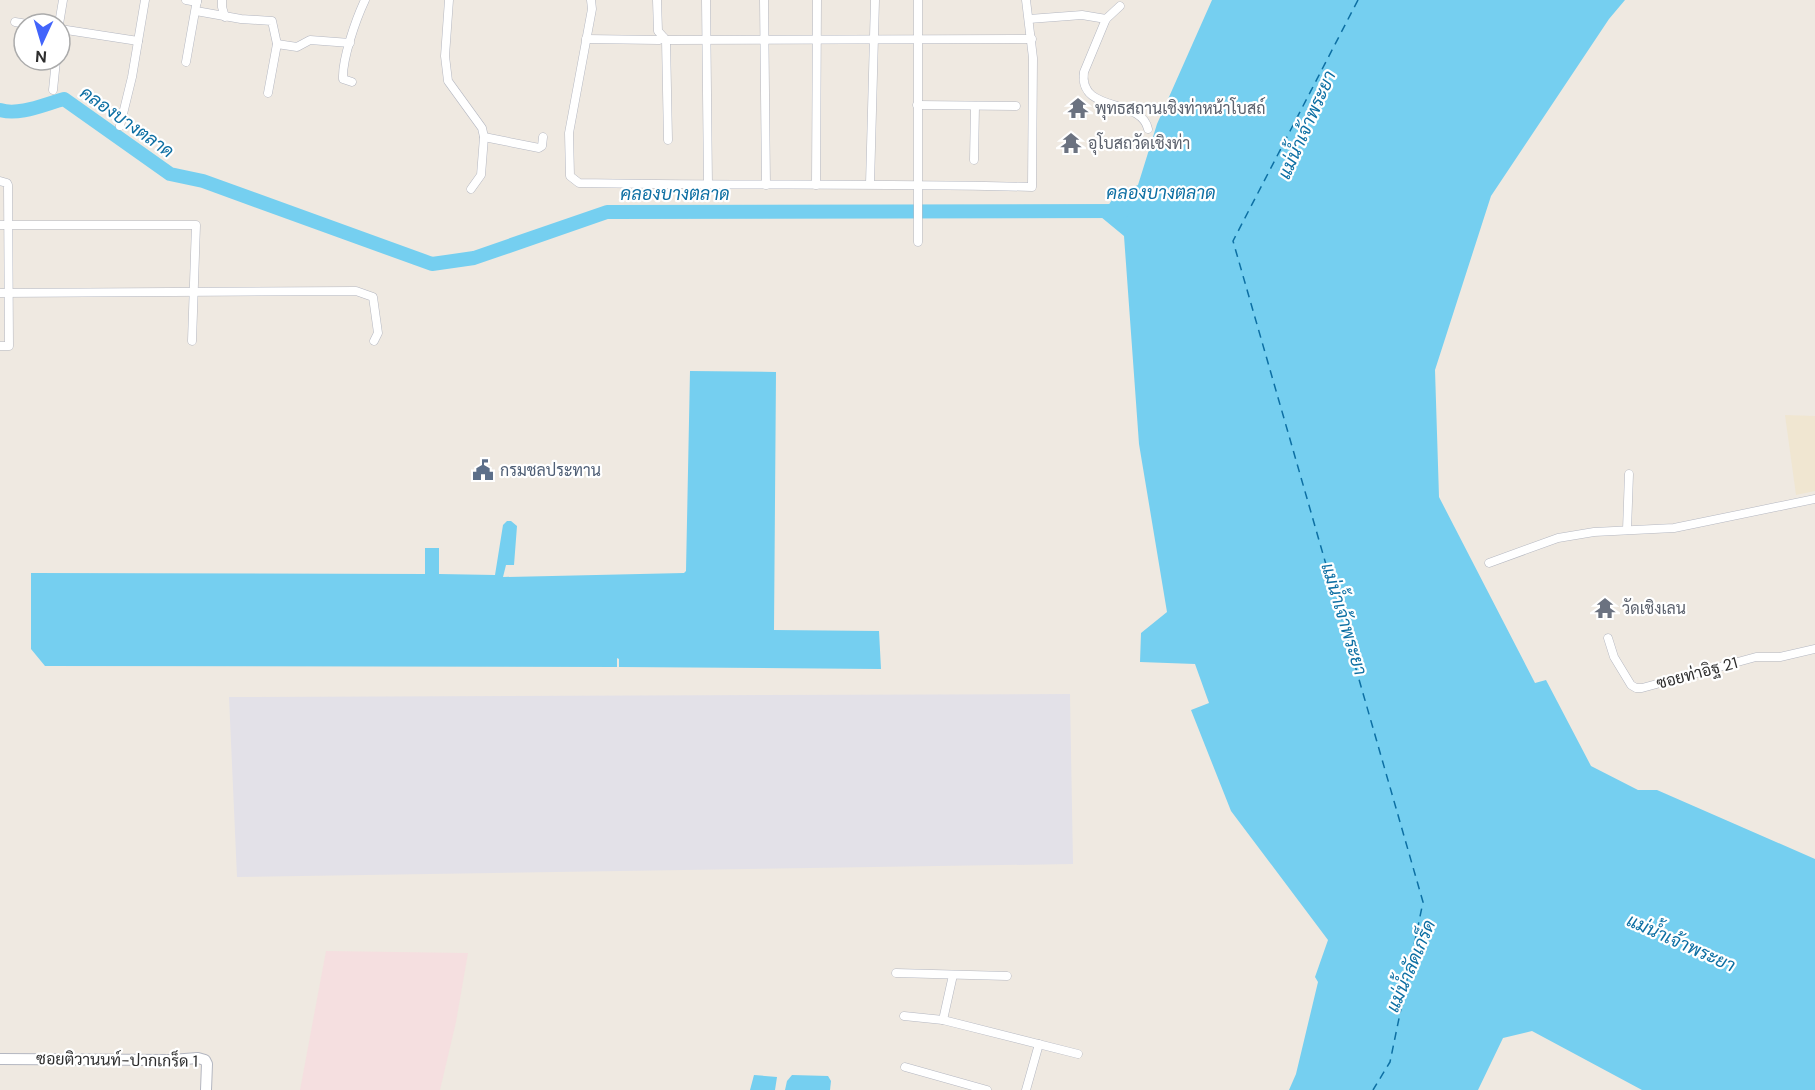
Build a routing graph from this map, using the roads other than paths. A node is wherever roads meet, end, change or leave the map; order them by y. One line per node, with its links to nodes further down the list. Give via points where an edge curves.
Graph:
1 (145, 0): 28 (street)
2 (186, 0): 14 (street)
3 (222, 0): 16 (street)
4 (365, 0): 29 (street)
5 (448, 0): 41 (street, via 448,81 482,128)
6 (591, 0): 20 (street)
7 (657, 0): 21 (street, via 658,31)
8 (706, 0): 23 (street)
9 (764, 0): 24 (street)
10 (817, 0): 25 (street)
11 (875, 0): 26 (street)
12 (918, 0): 27 (street)
13 (1026, 0): 17 (street)
14 (197, 4): 16 (street); 31 (street)
15 (1120, 6): 18 (street)
16 (225, 17): 30 (street, via 272,21)
17 (1029, 19): 18 (street, via 1082,15); 22 (street)
18 (1106, 19): 40 (street, via 1084,72 1086,89 1094,97 1137,114)
19 (72, 31): 28 (street)
20 (586, 39): 21 (street); 49 (street, via 568,133 570,176 579,183)
21 (665, 39): 23 (street); 43 (street)
22 (1032, 39): 27 (street); 48 (street, via 1032,187)
23 (707, 40): 24 (street); 49 (street)
24 (764, 40): 25 (street); 50 (street)
25 (817, 40): 26 (street); 46 (street)
26 (874, 40): 27 (street); 47 (street)
27 (918, 40): 36 (street)
28 (138, 41): 39 (street)
29 (350, 43): 30 (street, via 310,40 297,47); 33 (street, via 343,79)
30 (277, 44): 35 (street)
31 (186, 62)
32 (55, 72): 34 (street)
33 (352, 82)
34 (53, 90)
35 (268, 93)
36 (917, 105): 37 (street); 48 (street)
37 (975, 106): 38 (street); 44 (street)
38 (1016, 106)
39 (120, 126)
40 (1148, 129)
41 (484, 137): 42 (street, via 539,148); 51 (street, via 481,175)
42 (543, 137)
43 (668, 140)
44 (974, 160)
45 (0, 182): 52 (street, via 8,185)
46 (816, 184): 47 (street); 50 (street)
47 (870, 184): 48 (street)
48 (918, 184): 53 (street)
49 (708, 185): 50 (street)
50 (766, 185)
51 (471, 189)
52 (4, 225): 54 (street); 55 (street, via 196,225)
53 (918, 242)
54 (4, 293): 55 (street); 58 (street, via 9,346)
55 (193, 294): 56 (street); 57 (street, via 356,291 373,297 378,333)
56 (192, 341)
57 (374, 341)
58 (0, 346)
59 (1629, 474): 61 (street)
60 (1815, 499): 61 (street, via 1674,528)
61 (1627, 530): 62 (street, via 1558,538)
62 (1489, 564)
63 (1608, 638): 64 (street, ซอยท่าอิฐ 21, via 1614,657 1636,688 1756,657 1780,657)
64 (1815, 649)
65 (896, 973): 66 (street)
66 (953, 975): 67 (street); 69 (street)
67 (1007, 976)
68 (904, 1016): 69 (street)
69 (943, 1020): 70 (street)
70 (1039, 1044): 71 (street); 77 (street)
71 (1078, 1054)
72 (0, 1059): 75 (street, ซอยติวานนท์-ปากเกร็ด 1, via 198,1058 207,1064)
73 (905, 1067): 74 (street)
74 (952, 1086): 76 (street)
75 (206, 1090)
76 (987, 1090)
77 (1026, 1090)

